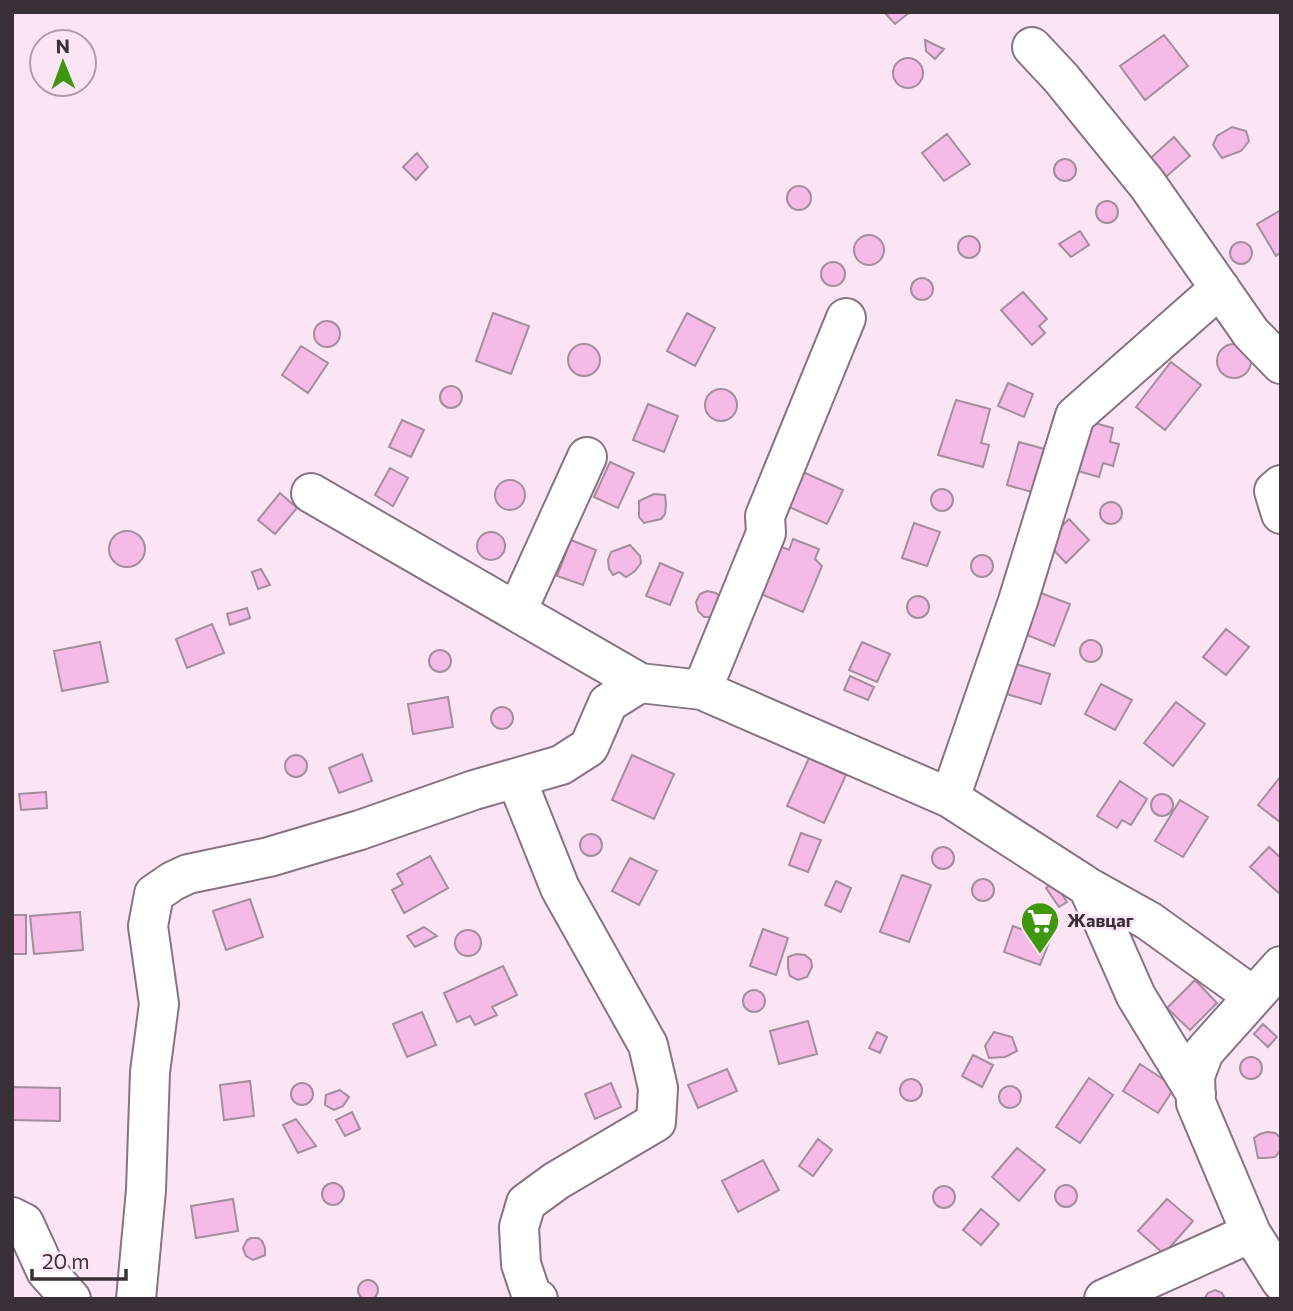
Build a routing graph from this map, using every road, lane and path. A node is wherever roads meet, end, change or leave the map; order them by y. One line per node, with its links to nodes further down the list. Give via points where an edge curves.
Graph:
1 (1032, 47): 2 (street, via 1147,184)
2 (1220, 288): 4 (street, via 1251,333); 13 (street, via 1075,416)
3 (846, 318): 11 (street, via 765,516 766,533)
4 (1281, 364)
5 (587, 457): 9 (street)
6 (1281, 485): 8 (street, via 1274,491)
7 (311, 493): 9 (street)
8 (1281, 514)
9 (517, 611): 10 (street)
10 (640, 683): 11 (street); 12 (street, via 608,703 589,747 561,765)
11 (702, 690): 13 (street)
12 (516, 778): 22 (street, via 360,830 188,874 154,894 148,926 159,1004 150,1072); 23 (street, via 560,888 648,1045 658,1087 656,1122 526,1203 519,1227 521,1264 531,1294)
13 (950, 798): 14 (street)
14 (1088, 887): 16 (street, via 1149,921); 17 (street, via 1136,996)
15 (1281, 966): 16 (street)
16 (1253, 996): 17 (street, via 1204,1052 1195,1076)
17 (1196, 1094): 19 (street)
18 (12, 1217): 21 (street, via 24,1223 46,1271)
19 (1251, 1233): 20 (street); 24 (street)
20 (1281, 1282)
21 (71, 1299)
22 (136, 1299)
23 (538, 1299)
24 (1104, 1299)

